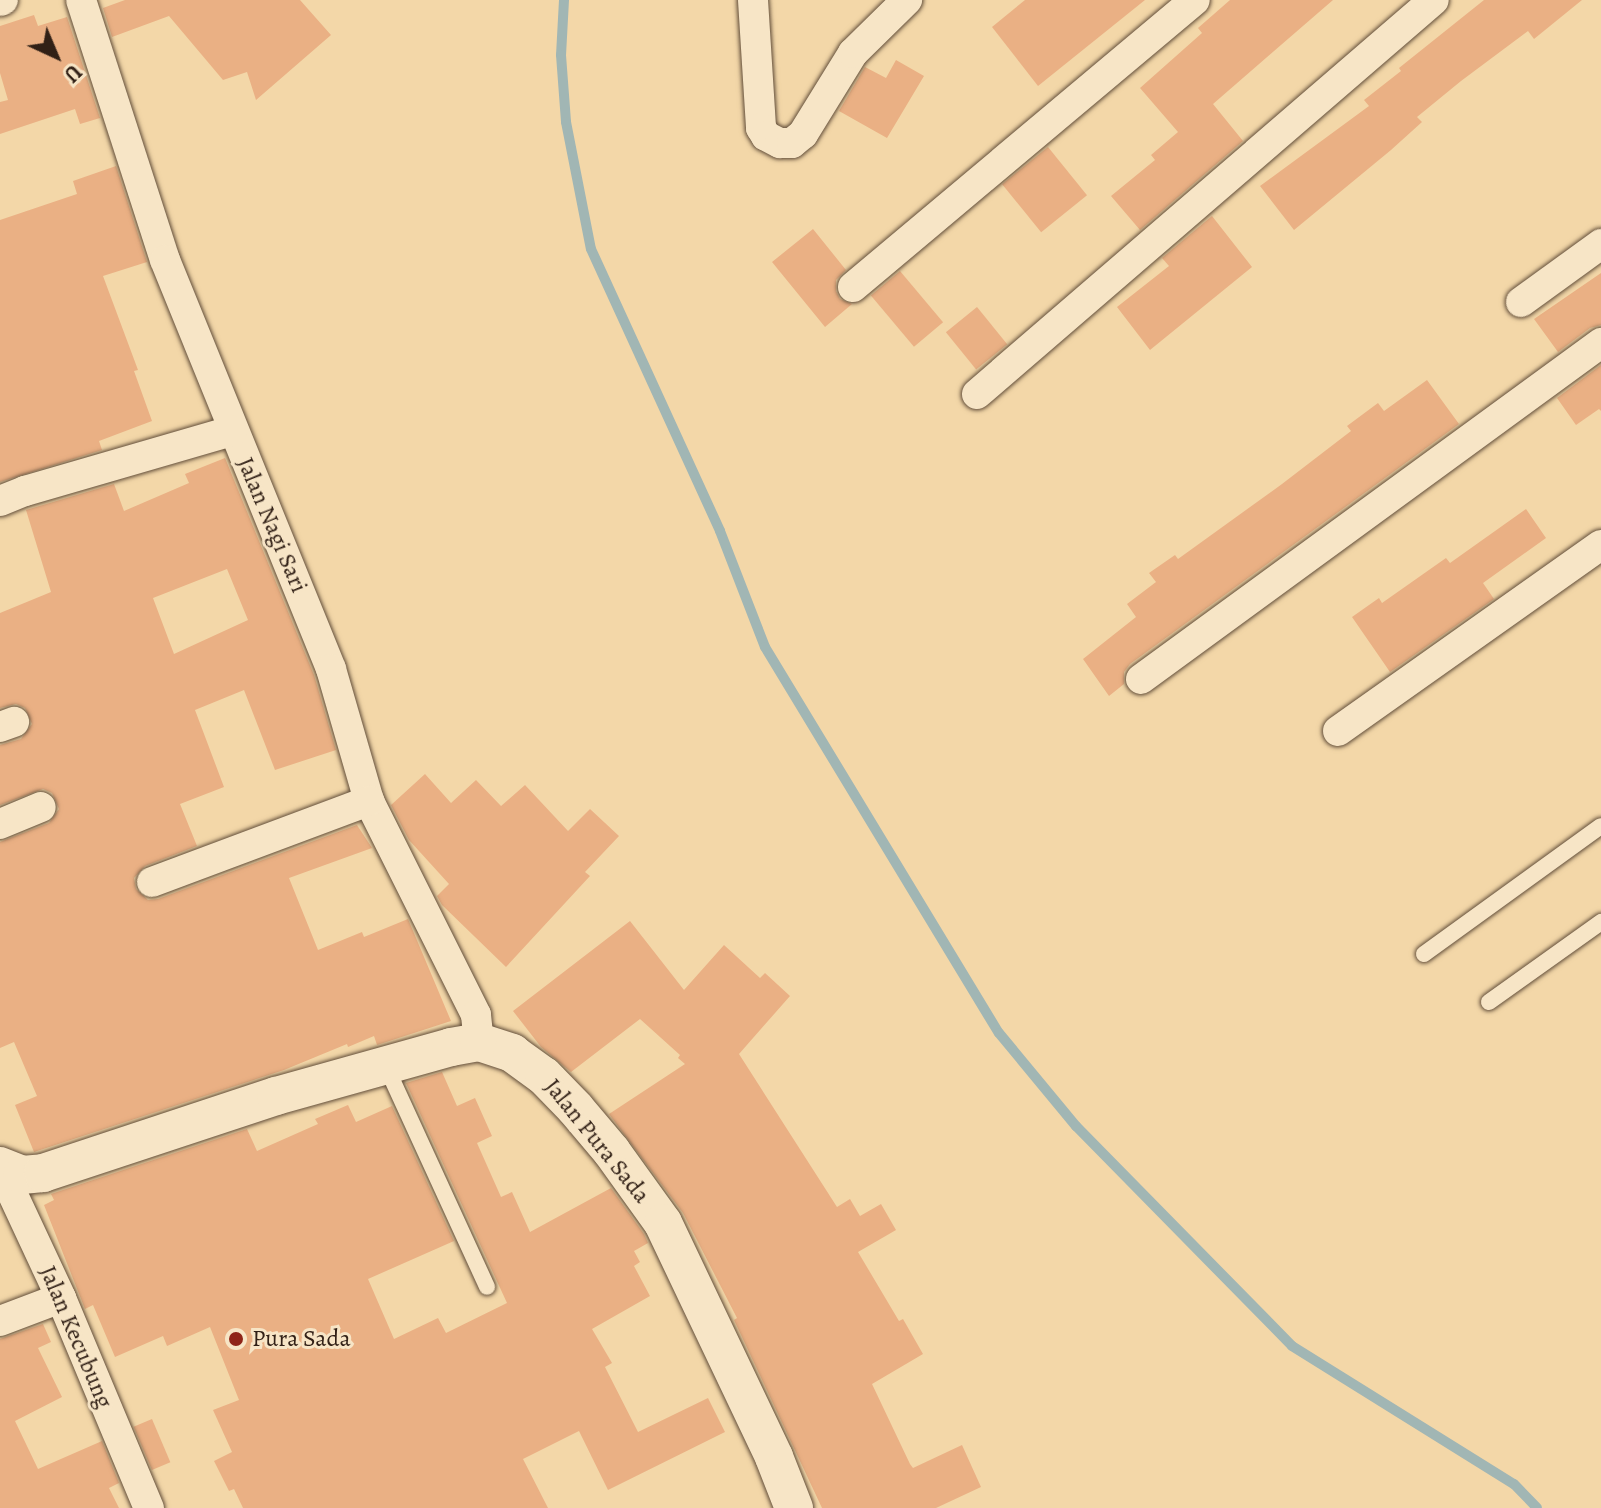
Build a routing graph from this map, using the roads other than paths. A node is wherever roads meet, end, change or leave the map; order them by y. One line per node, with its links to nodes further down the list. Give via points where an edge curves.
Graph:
1 (81, 0): 11 (street, Jalan Nagi Sari, via 165,260)
2 (753, 0): 3 (street, via 761,128 780,143 792,143 803,134 853,53)
3 (907, 0)
4 (1195, 0): 7 (street)
5 (1434, 0): 10 (street)
6 (1601, 244): 8 (street)
7 (853, 287)
8 (1521, 302)
9 (1601, 343): 14 (street)
10 (977, 394)
11 (232, 431): 12 (street); 16 (street, Jalan Nagi Sari, via 331,669)
12 (0, 501)
13 (1601, 545): 15 (street)
14 (1141, 679)
15 (1338, 731)
16 (369, 801): 20 (street); 24 (street, Jalan Nagi Sari, via 476,1015)
17 (41, 807): 18 (street)
18 (0, 824)
19 (1601, 826): 22 (lane)
20 (152, 882)
21 (1601, 922): 23 (lane)
22 (1424, 954)
23 (1489, 1002)
24 (479, 1042): 25 (street); 31 (street, Jalan Pura Sada, via 512,1053 544,1076 612,1152 663,1223)
25 (384, 1063): 26 (street, via 43,1173 22,1175); 27 (lane)
26 (0, 1167): 28 (street, Jalan Kecubung)
27 (487, 1287)
28 (61, 1298): 29 (street); 30 (street, Jalan Kecubung)
29 (0, 1321)
30 (149, 1508)
31 (794, 1508)

